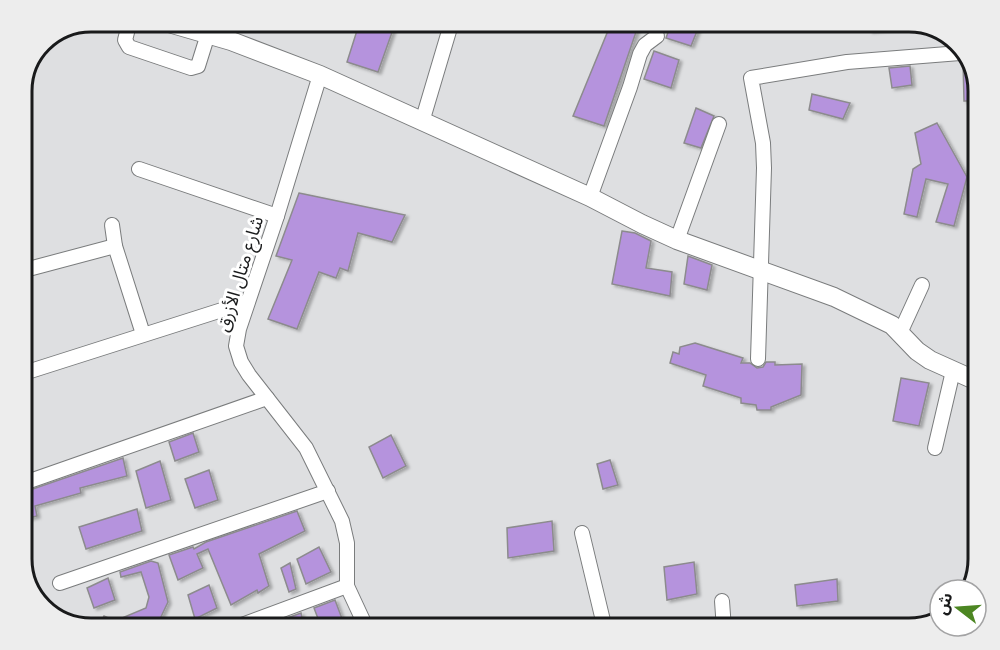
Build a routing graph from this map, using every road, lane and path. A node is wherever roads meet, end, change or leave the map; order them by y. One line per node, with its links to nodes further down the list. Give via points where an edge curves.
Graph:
1 (127, 32): 2 (street, via 125,40 129,47 191,68 198,66)
2 (203, 32)
3 (214, 32): 7 (main road)
4 (445, 32): 8 (street)
5 (657, 36): 11 (street, via 640,54)
6 (956, 53): 17 (street, via 848,62 751,78 763,143)
7 (320, 75): 8 (main road); 12 (street, شارع متال الأزرق)
8 (422, 122): 11 (main road)
9 (719, 124): 14 (street)
10 (139, 169): 12 (street)
11 (590, 197): 14 (main road)
12 (277, 216): 19 (street, شارع متال الأزرق)
13 (112, 225): 15 (street)
14 (677, 240): 17 (main road)
15 (115, 246): 16 (street); 21 (street)
16 (32, 268)
17 (762, 270): 20 (main road, via 861,309); 22 (street)
18 (922, 285): 20 (street)
19 (247, 302): 21 (street); 26 (street, شارع متال الأزرق, via 236,346 245,368)
20 (900, 333): 24 (main road, via 917,351)
21 (143, 334): 23 (street)
22 (758, 359)
23 (32, 370)
24 (953, 371): 25 (main road); 27 (street)
25 (968, 377)
26 (267, 398): 28 (street); 29 (street, شارع متال الأزرق, via 306,448)
27 (935, 448)
28 (32, 480)
29 (328, 491): 31 (street); 32 (street, شارع متال الأزرق, via 347,543)
30 (582, 533): 36 (street)
31 (60, 583)
32 (347, 586): 34 (street); 35 (street)
33 (722, 601): 37 (street)
34 (261, 618)
35 (362, 618)
36 (602, 618)
37 (723, 618)

